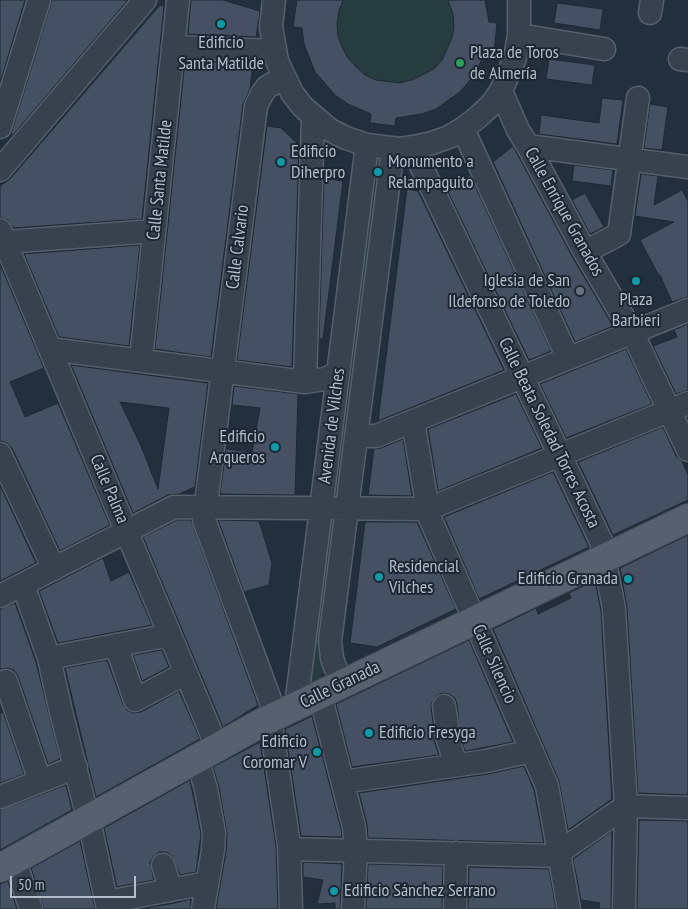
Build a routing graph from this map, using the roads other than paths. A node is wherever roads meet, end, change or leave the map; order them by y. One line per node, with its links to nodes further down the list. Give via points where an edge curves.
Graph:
1 (39, 0): 14 (street)
2 (145, 0): 20 (street)
3 (178, 0): 7 (street, Calle Santa Matilde)
4 (274, 0): 9 (street, via 271,27)
5 (519, 0): 6 (street)
6 (519, 35): 8 (street); 11 (street, via 515,58)
7 (173, 48): 9 (street); 22 (street, Calle Santa Matilde)
8 (604, 49)
9 (274, 51): 10 (street)
10 (284, 78): 13 (street, via 292,93); 30 (street, Calle Calvario, via 268,87 256,106)
11 (501, 90): 15 (street, via 491,105); 17 (street, Calle Enrique Granados)
12 (638, 98): 19 (street)
13 (313, 117): 16 (street, via 330,130); 33 (street)
14 (0, 127)
15 (463, 129): 18 (street, via 432,143); 28 (street)
16 (367, 145): 18 (street); 31 (street, Avenida de Vilches)
17 (528, 146): 19 (street); 24 (street, Calle Enrique Granados)
18 (403, 148): 32 (street, Calle Beata Soledad Torres Acosta); 36 (street, Avenida de Vilches)
19 (629, 158): 21 (street); 24 (street, via 619,234)
20 (0, 170)
21 (686, 170)
22 (154, 230): 23 (street); 29 (street, Calle Santa Matilde)
23 (2, 236): 27 (street, Calle Palma)
24 (585, 252): 26 (street, Calle Enrique Granados)
25 (688, 310): 26 (street)
26 (632, 332): 28 (street); 34 (street, Calle Enrique Granados)
27 (50, 348): 29 (street); 45 (street, Calle Palma)
28 (568, 358): 32 (street)
29 (141, 360): 30 (street)
30 (222, 371): 33 (street); 40 (street, Calle Calvario)
31 (338, 373): 33 (street); 43 (street, Avenida de Vilches)
32 (522, 377): 35 (street); 39 (street, Calle Beata Soledad Torres Acosta)
33 (305, 382)
34 (679, 407): 37 (street, Calle Enrique Granados); 39 (street)
35 (414, 421): 36 (street, via 376,436); 42 (street, Calle Silencio)
36 (356, 436): 41 (street, Avenida de Vilches)
37 (688, 450)
38 (0, 454): 47 (street)
39 (560, 455): 42 (street); 46 (street, Calle Beata Soledad Torres Acosta, via 601,541)
40 (206, 498): 43 (street); 45 (street, via 174,507); 60 (street, Calle Calvario, via 204,524)
41 (347, 508): 42 (street); 43 (street); 54 (street, Avenida de Vilches)
42 (428, 508): 50 (street, Calle Silencio)
43 (321, 509): 53 (street, Avenida de Vilches)
44 (688, 518): 46 (main road, Calle Granada)
45 (127, 532): 47 (street); 51 (street, Calle Palma)
46 (605, 557): 50 (main road, Calle Granada); 68 (street, Calle Beata Soledad Torres Acosta, via 614,604)
47 (54, 569): 48 (street)
48 (23, 585): 49 (street); 55 (street)
49 (0, 596)
50 (474, 620): 58 (main road, Calle Granada); 61 (street, Calle Silencio)
51 (170, 635): 52 (street); 56 (street, Calle Palma)
52 (116, 645): 55 (street); 56 (street, via 136,700)
53 (303, 649): 54 (street); 60 (street, Avenida de Vilches)
54 (331, 653): 58 (street, Avenida de Vilches, via 334,667)
55 (49, 658): 64 (street)
56 (186, 673): 62 (street, Calle Palma)
57 (0, 684): 65 (street, via 6,682)
58 (332, 689): 60 (main road, Calle Granada); 66 (street, Avenida de Vilches)
59 (444, 706): 63 (street, via 446,734)
60 (281, 714): 62 (main road, Calle Granada); 71 (street)
61 (532, 751): 63 (street); 73 (street, Calle Silencio, via 548,786)
62 (207, 753): 70 (main road, Calle Granada); 77 (street, Calle Palma, via 206,788 214,833)
63 (456, 765): 66 (street)
64 (76, 768): 65 (street); 70 (street)
65 (40, 781): 67 (street)
66 (343, 782): 72 (street, Avenida de Vilches)
67 (0, 797)
68 (626, 806): 69 (street); 73 (street); 86 (street, Calle Beata Soledad Torres Acosta)
69 (688, 808)
70 (88, 819): 75 (main road, Calle Granada); 79 (street)
71 (289, 849): 72 (street); 82 (street)
72 (356, 850): 74 (street); 83 (street, Avenida de Vilches)
73 (559, 852): 74 (street, via 554,856); 85 (street, Calle Silencio)
74 (456, 853): 84 (street)
75 (7, 865): 80 (street)
76 (164, 865): 78 (street)
77 (207, 883): 78 (street); 81 (street, Calle Palma)
78 (171, 890): 79 (street)
79 (108, 906)
80 (31, 909)
81 (203, 909)
82 (291, 909)
83 (353, 909)
84 (455, 909)
85 (569, 909)
86 (624, 909)

